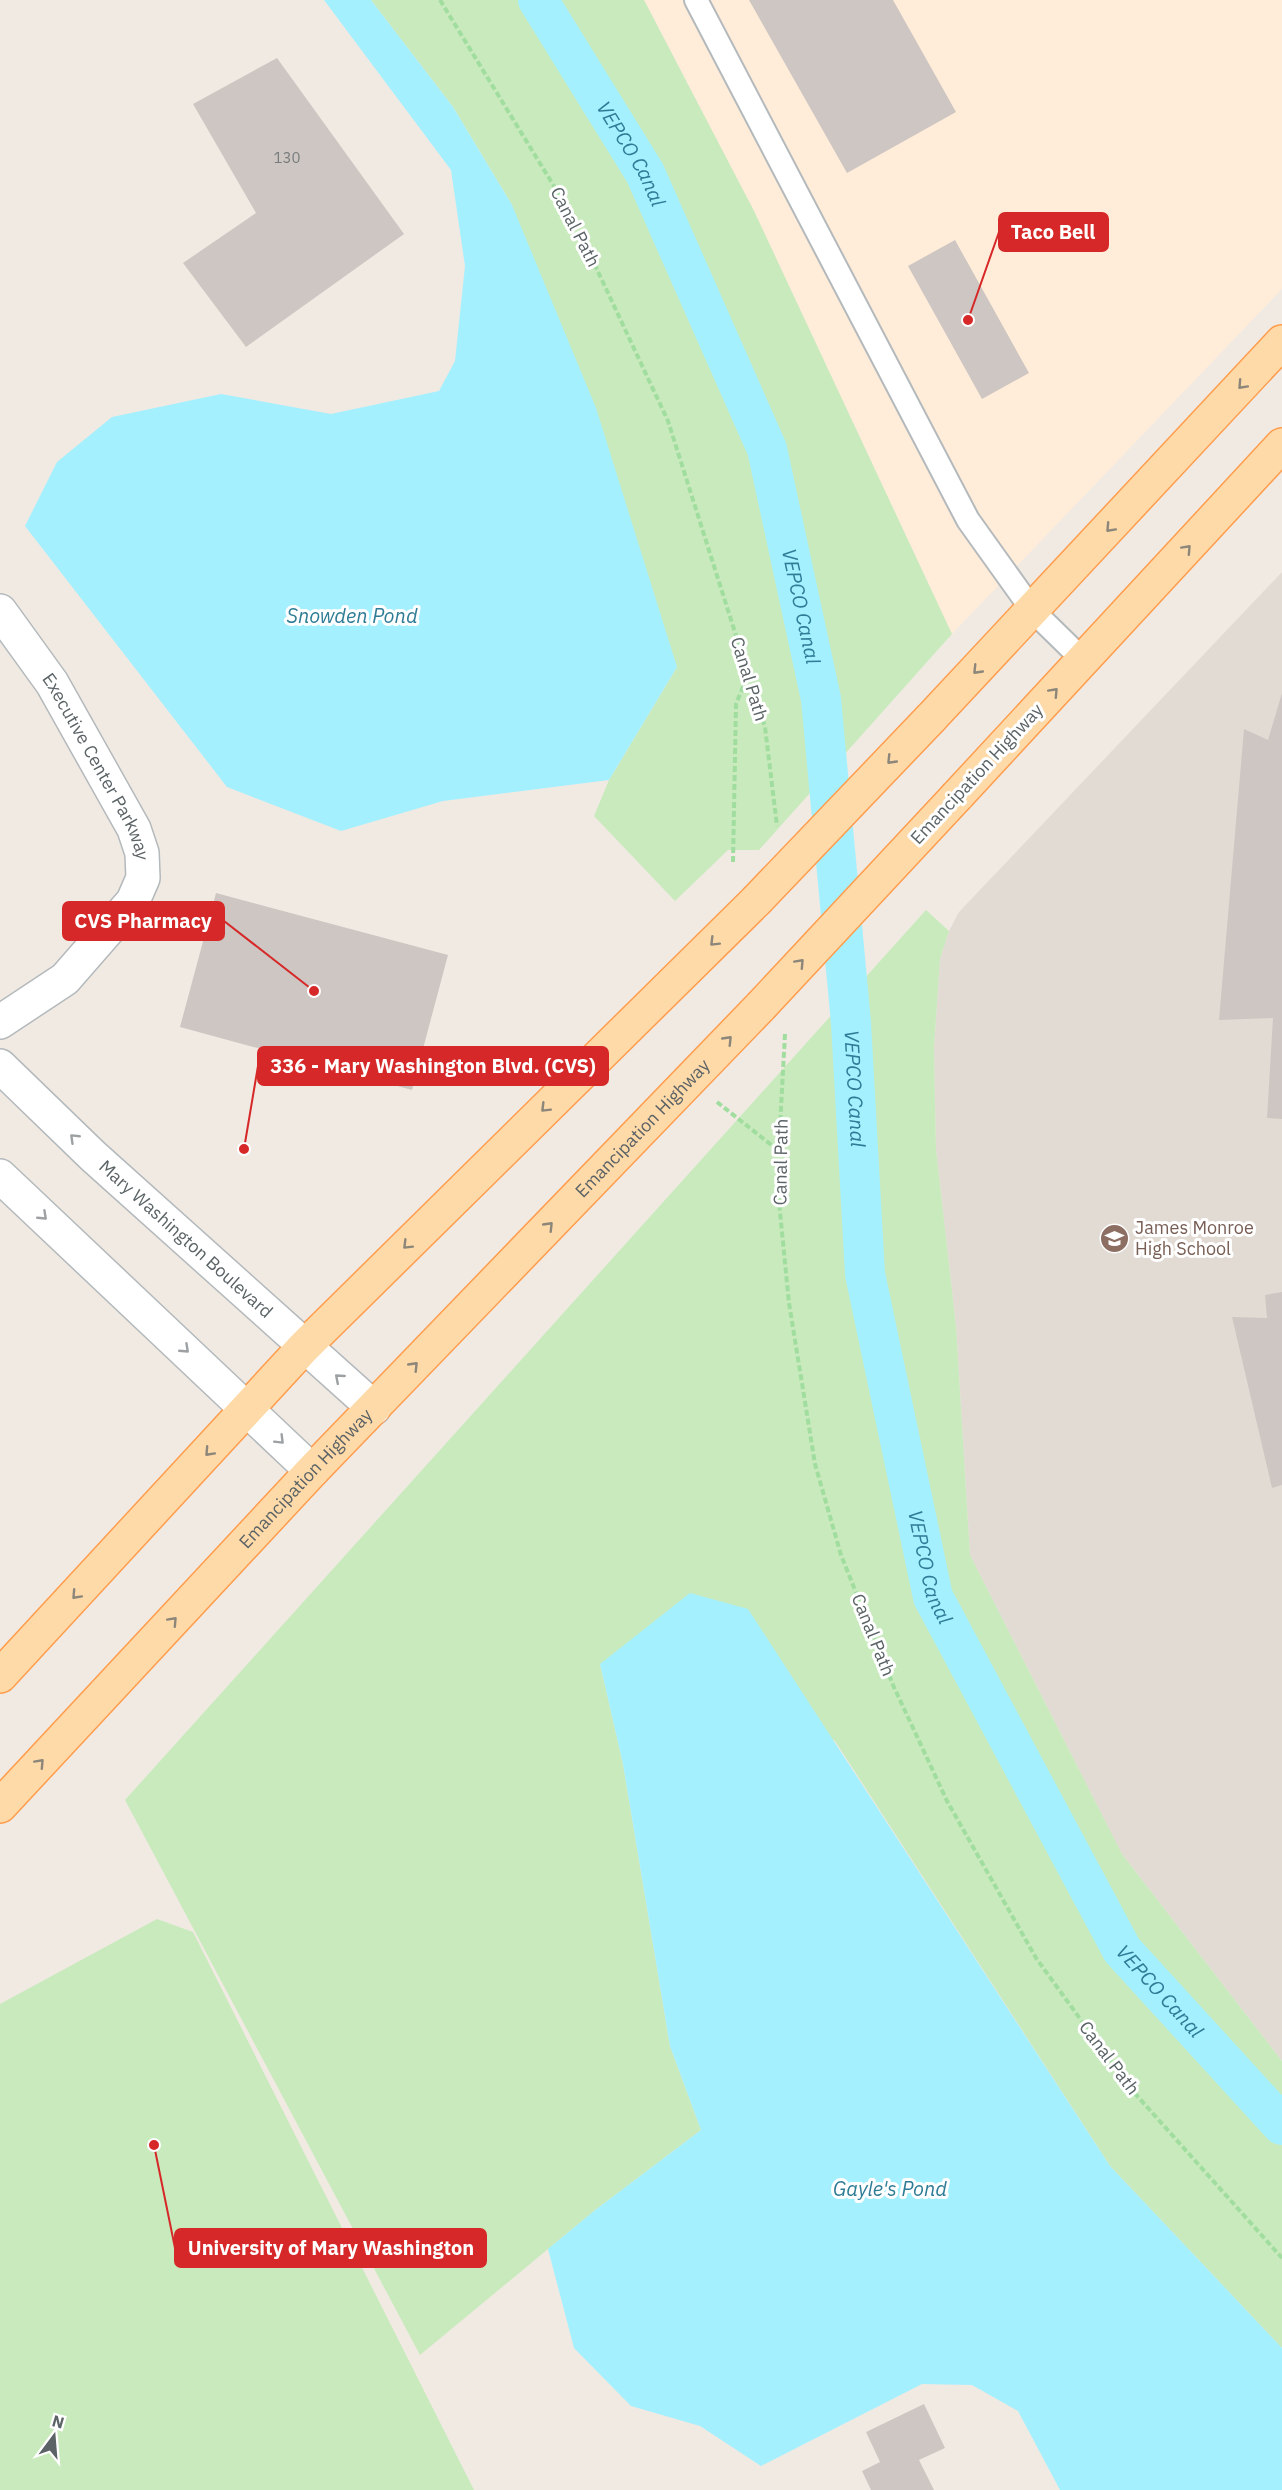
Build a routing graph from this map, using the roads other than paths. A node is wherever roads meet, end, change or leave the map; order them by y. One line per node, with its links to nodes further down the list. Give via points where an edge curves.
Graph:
1 (696, 0): 5 (lane, via 968,520)
2 (1282, 342): 5 (main road, one-way to 5)
3 (1282, 445): 6 (main road, Emancipation Highway, one-way to 3)
4 (0, 611): 7 (street, Executive Center Parkway, via 52,683 134,830 142,853 142,878 133,901 65,979)
5 (1033, 611): 6 (lane); 10 (main road, one-way to 10, bridge, via 756,901)
6 (1083, 660): 11 (main road, Emancipation Highway, one-way to 6, bridge, via 773,1015 957,795)
7 (0, 1022)
8 (0, 1066): 10 (street, Mary Washington Boulevard, one-way to 8)
9 (0, 1176): 12 (street, one-way to 12)
10 (304, 1347): 11 (street, Mary Washington Boulevard, one-way to 10); 12 (main road)
11 (374, 1408): 13 (main road, Emancipation Highway)
12 (248, 1409): 13 (street, one-way to 13); 14 (main road, one-way to 14)
13 (312, 1471): 15 (main road, Emancipation Highway, one-way to 13)
14 (0, 1676)
15 (0, 1806)

